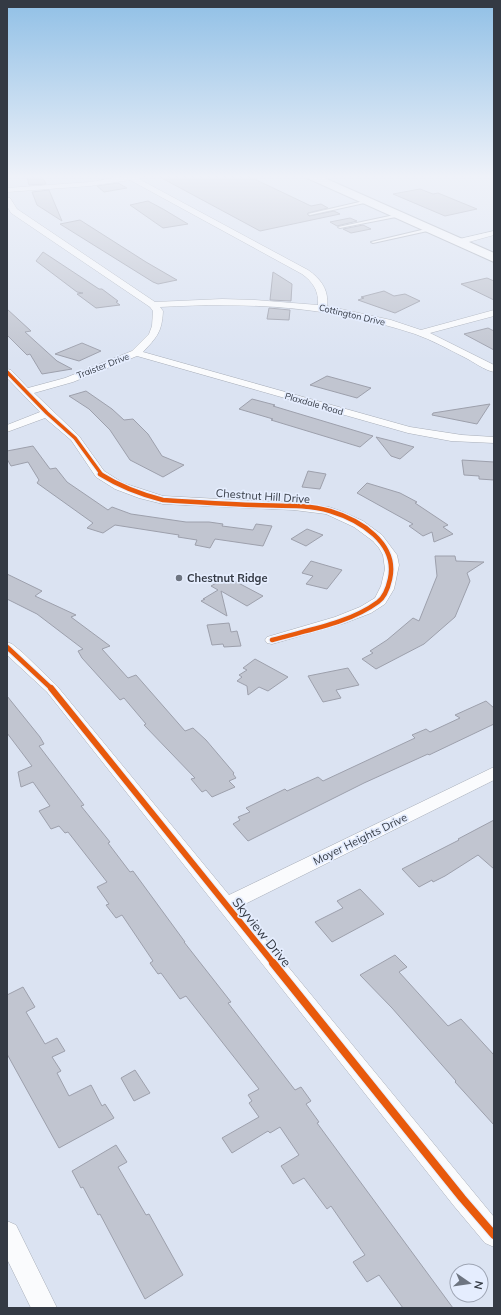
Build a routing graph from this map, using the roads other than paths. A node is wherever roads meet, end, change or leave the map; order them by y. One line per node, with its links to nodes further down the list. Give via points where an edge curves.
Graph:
1 (52, 237): 9 (street)
2 (241, 237): 10 (street, via 312,276 324,296)
3 (393, 237): 6 (lane)
4 (448, 237): 7 (main road)
5 (477, 237): 7 (street)
6 (373, 242)
7 (458, 242): 8 (main road)
8 (494, 258)
9 (153, 305): 10 (street, Cottington Drive, via 262,302); 13 (street, Traister Drive, via 158,311 153,335)
10 (322, 307): 12 (street, Cottington Drive)
11 (494, 313): 12 (street)
12 (421, 333): 14 (street, Cottington Drive)
13 (136, 353): 16 (street, Traister Drive, via 69,380); 19 (street, Plaxdale Road, via 408,430 477,441)
14 (494, 369)
15 (7, 372): 16 (street, Chestnut Hill Drive)
16 (25, 392): 17 (street, Chestnut Hill Drive)
17 (46, 413): 18 (street); 20 (street, Chestnut Hill Drive, via 75,438 100,474 137,493 163,500 300,507 328,511 365,527 375,536 387,550 392,565 385,596 378,603 347,618)
18 (7, 429)
19 (494, 440)
20 (272, 640)
21 (7, 647): 23 (street, Skyview Drive, via 52,689)
22 (494, 773): 23 (street, Moyer Heights Drive)
23 (226, 905): 25 (street, Skyview Drive)
24 (7, 1233): 26 (street)
25 (494, 1235)
26 (44, 1308)

